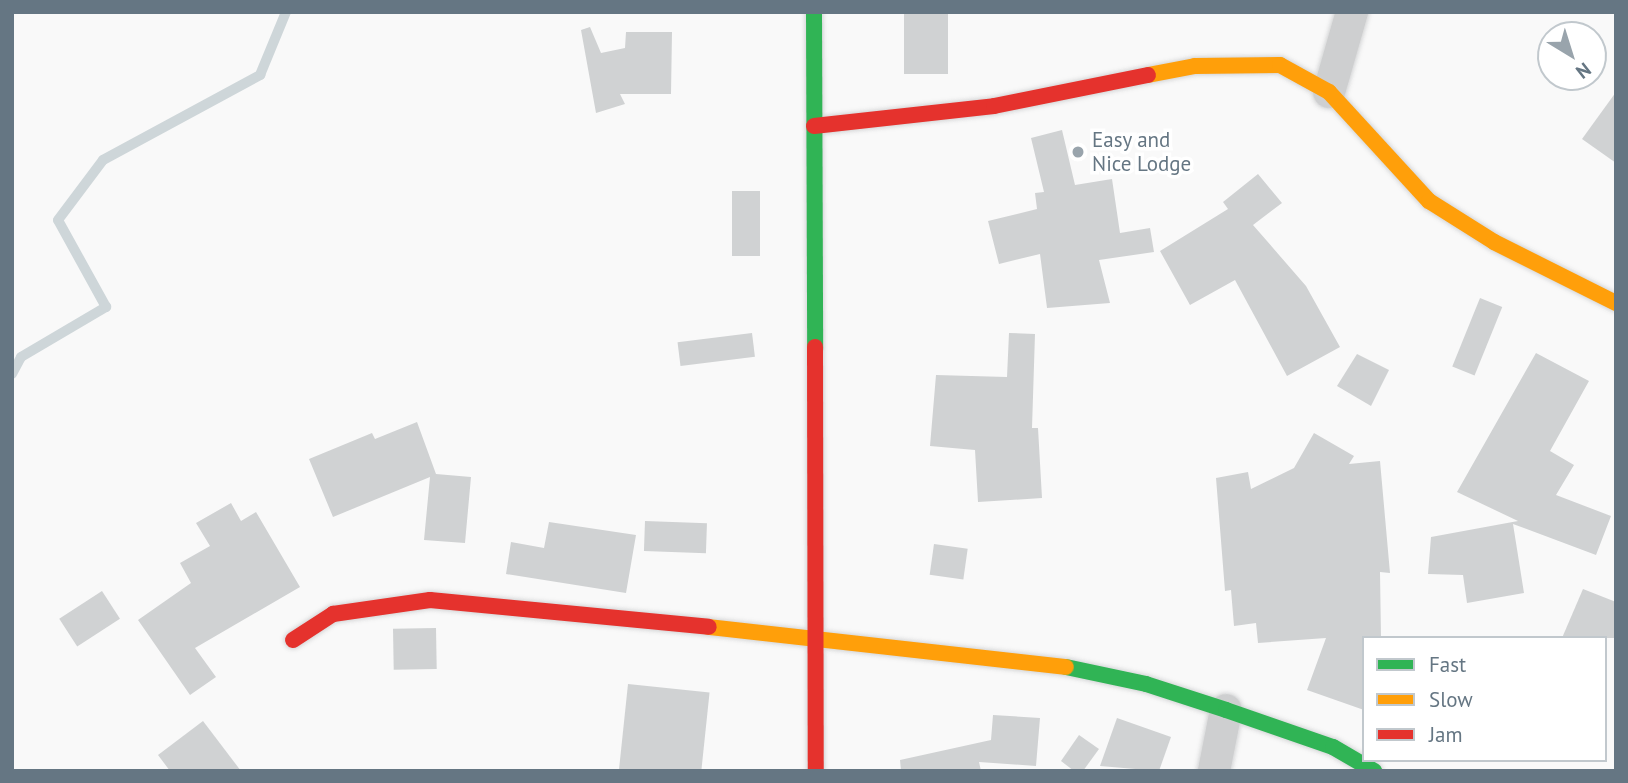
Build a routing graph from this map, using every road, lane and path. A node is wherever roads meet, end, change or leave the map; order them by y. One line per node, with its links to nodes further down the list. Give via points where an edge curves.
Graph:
1 (814, 12): 4 (street)
2 (1352, 12): 3 (street)
3 (1329, 92): 4 (street, via 1280,65 1242,62 1129,75 994,106); 5 (street, via 1429,201 1494,242)
4 (814, 126): 7 (street)
5 (1616, 303)
6 (293, 639): 7 (street, via 333,614 430,600)
7 (815, 640): 8 (street, via 1030,659 1146,684); 9 (street)
8 (1226, 710): 10 (street); 11 (street, via 1333,747)
9 (816, 771)
10 (1213, 771)
11 (1374, 771)

